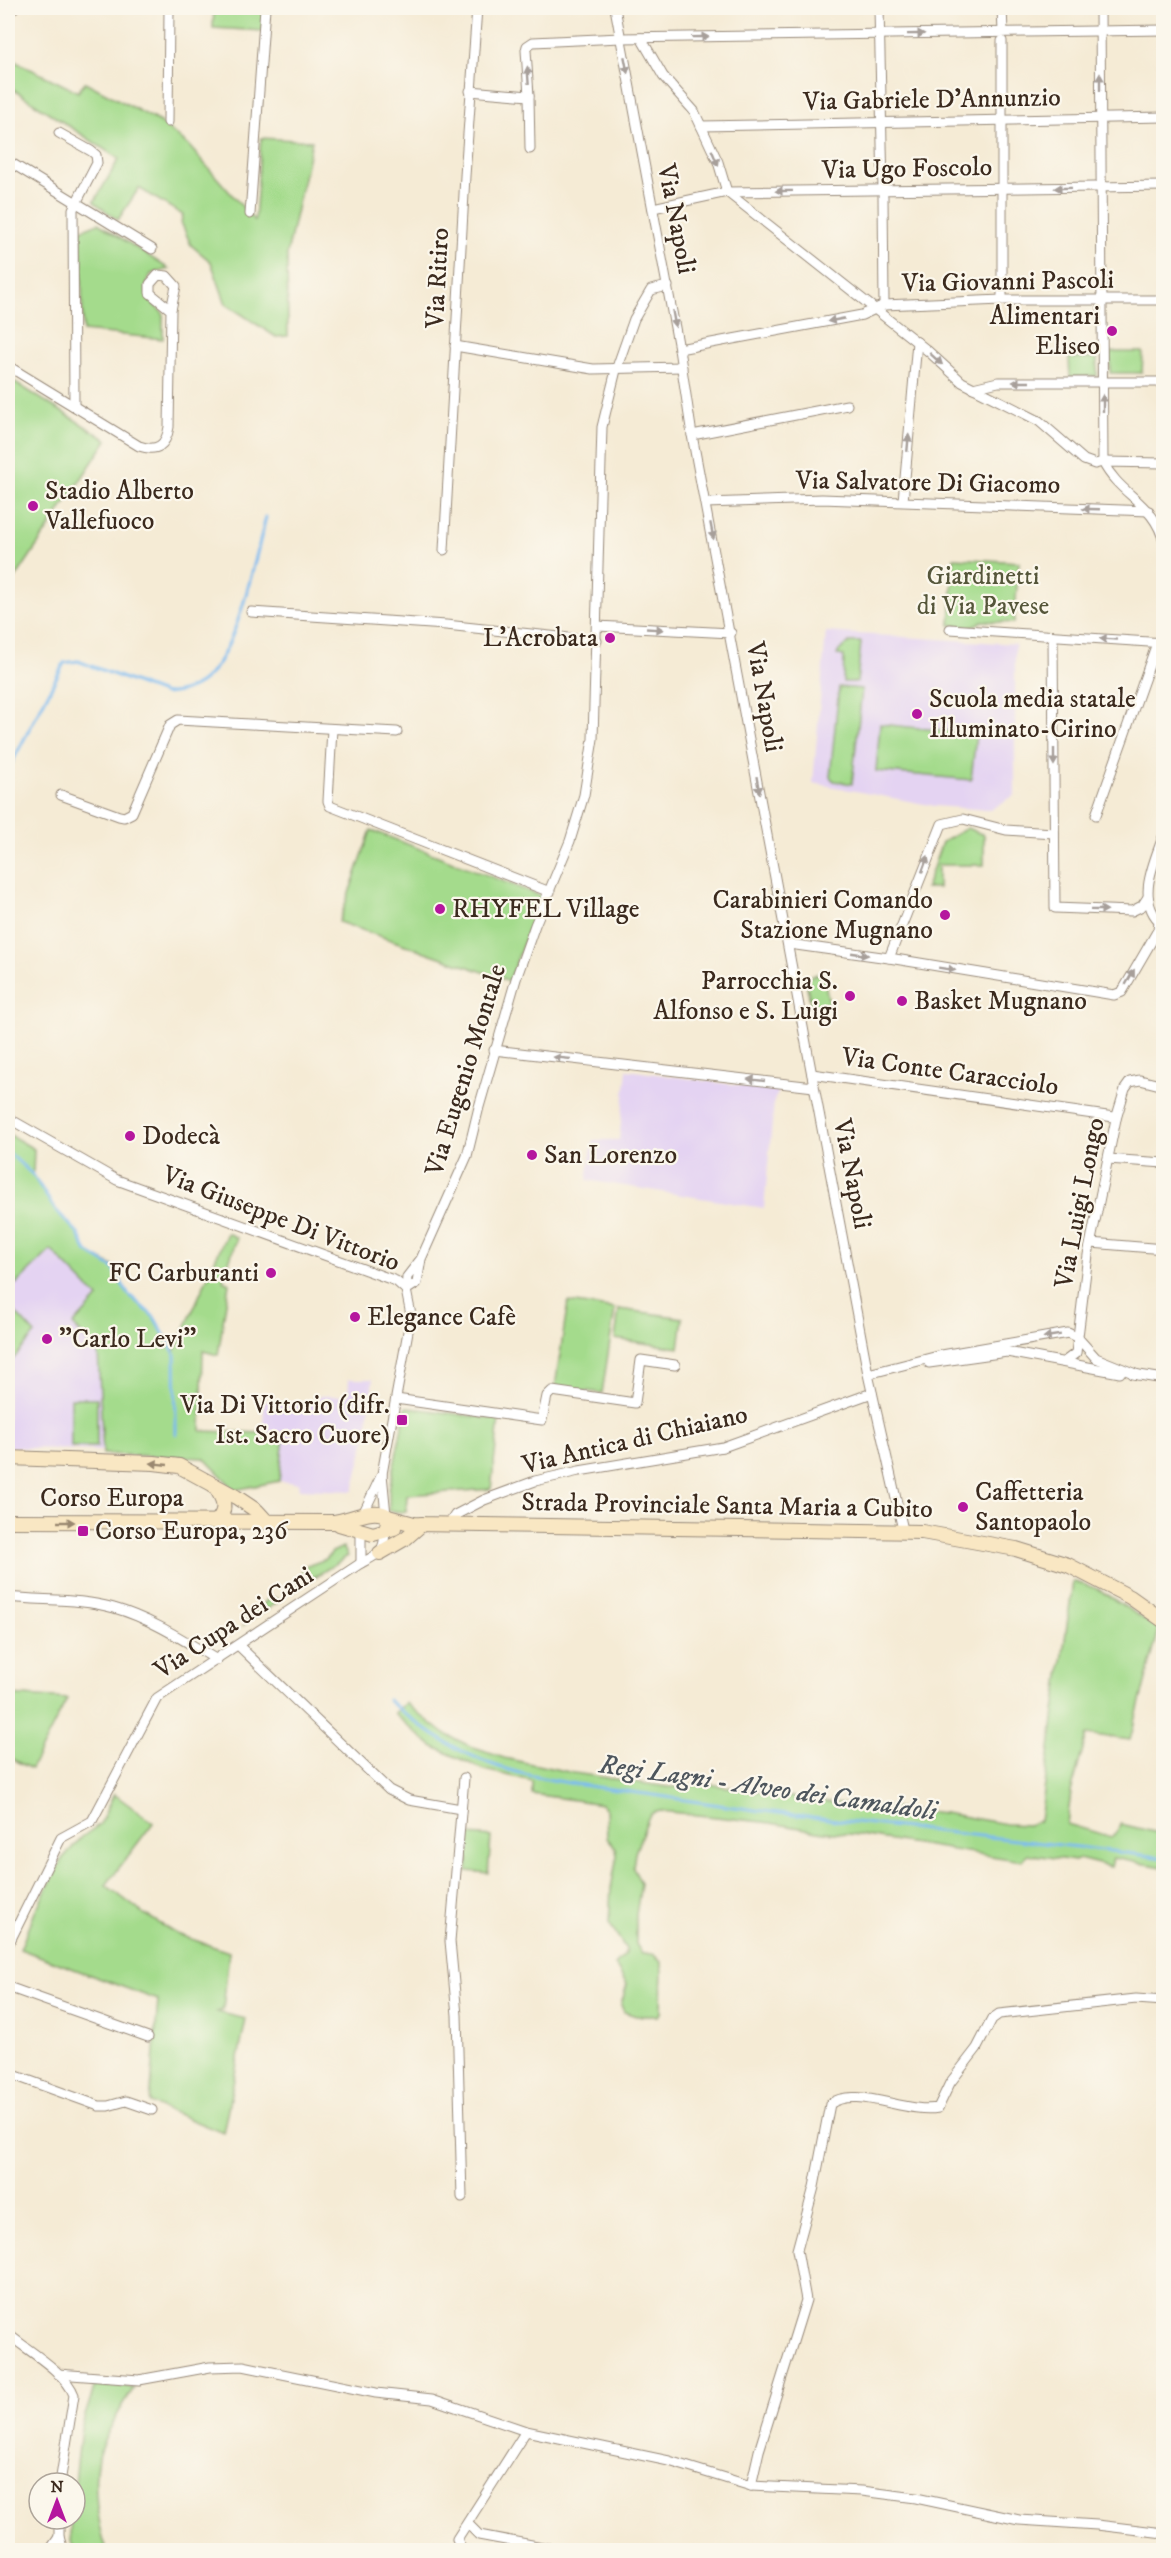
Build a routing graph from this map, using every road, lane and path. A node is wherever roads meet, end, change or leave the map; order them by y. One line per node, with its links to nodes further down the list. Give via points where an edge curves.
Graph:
1 (14, 8): 9 (street)
2 (169, 8): 22 (street)
3 (265, 8): 34 (street)
4 (615, 8): 14 (street, Via Napoli)
5 (879, 8): 12 (street)
6 (1002, 8): 13 (street)
7 (1100, 8): 11 (street)
8 (476, 10): 16 (street, Via Ritiro)
9 (8, 14)
10 (1164, 30): 11 (street)
11 (1101, 31): 13 (street); 19 (street, one-way to 11)
12 (880, 34): 13 (street, one-way to 13); 15 (street, one-way to 12); 21 (street)
13 (1003, 37): 20 (street)
14 (621, 38): 15 (street); 17 (street, one-way to 14, via 526,50 530,43); 33 (street, Via Napoli, one-way to 33)
15 (641, 38): 23 (street, via 663,76 686,99)
16 (470, 92): 17 (street); 44 (street, Via Ritiro)
17 (529, 96): 25 (street)
18 (1164, 117): 19 (street, Via Gabriele D'Annunzio)
19 (1100, 118): 20 (street, Via Gabriele D'Annunzio); 29 (street)
20 (1002, 119): 21 (street, Via Gabriele D'Annunzio); 28 (street)
21 (883, 121): 23 (street, Via Gabriele D'Annunzio); 31 (street)
22 (168, 122)
23 (701, 126): 30 (street, one-way to 30)
24 (59, 133): 32 (street, via 97,158)
25 (530, 149)
26 (8, 161): 32 (street)
27 (1164, 186): 29 (street, Via Ugo Foscolo)
28 (1002, 187): 29 (street, Via Ugo Foscolo, one-way to 28); 31 (street, Via Ugo Foscolo); 37 (street)
29 (1101, 188): 39 (street)
30 (727, 192): 31 (street, Via Ugo Foscolo, one-way to 30); 33 (street, Via Ugo Foscolo); 42 (street)
31 (883, 193): 40 (street)
32 (75, 203): 35 (street); 53 (street)
33 (653, 208): 36 (street, Via Napoli)
34 (250, 214)
35 (152, 249)
36 (668, 286): 45 (street, Via Napoli, one-way to 45); 48 (street, Via Eugenio Montale, via 651,290 634,319)
37 (1002, 300): 39 (street, Via Giovanni Pascoli); 40 (street, Via Giovanni Pascoli)
38 (1164, 300): 39 (street, Via Giovanni Pascoli)
39 (1102, 301): 49 (street)
40 (884, 305): 42 (street, Via Giovanni Pascoli)
41 (171, 310): 53 (street, via 169,428 165,443 156,448 139,446)
42 (874, 310): 43 (street); 45 (street, Via Giovanni Pascoli, one-way to 45)
43 (917, 342): 51 (street, one-way to 51); 57 (street, one-way to 43)
44 (456, 346): 48 (street); 61 (street, Via Ritiro)
45 (679, 349): 47 (street, Via Napoli)
46 (8, 366): 53 (street)
47 (682, 367): 48 (street); 54 (street, Via Napoli)
48 (616, 370): 63 (street, Via Eugenio Montale, via 601,439)
49 (1103, 382): 50 (street); 51 (street, one-way to 51, via 998,382); 55 (street, one-way to 49)
50 (1164, 382)
51 (973, 388): 55 (street, via 1039,421 1084,460)
52 (847, 405): 54 (street)
53 (74, 406)
54 (692, 435): 58 (street, Via Napoli)
55 (1103, 462): 56 (street); 59 (street, via 1122,487)
56 (1164, 464)
57 (903, 501): 58 (street, Via Salvatore Di Giacomo); 59 (street, Via Salvatore Di Giacomo, one-way to 57)
58 (706, 503): 65 (street, Via Napoli, one-way to 65)
59 (1149, 511): 60 (street, via 1160,527)
60 (1164, 543)
61 (444, 550)
62 (251, 612): 67 (street, via 446,625)
63 (597, 626): 65 (street, one-way to 65); 67 (street, Via Eugenio Montale)
64 (950, 629): 66 (street)
65 (731, 633): 78 (street, Via Napoli, one-way to 78)
66 (1053, 636): 68 (street, one-way to 66); 73 (street, one-way to 73)
67 (597, 641): 75 (street, Via Eugenio Montale, via 593,739 584,795)
68 (1160, 643): 72 (street)
69 (332, 729): 70 (street); 71 (street, via 177,720 170,725 128,816); 75 (street, via 330,806)
70 (397, 732)
71 (61, 795)
72 (1096, 815)
73 (1054, 833): 76 (street, one-way to 76, via 1057,910 1132,911); 79 (street, one-way to 73, via 942,824 963,819 1005,830)
74 (1164, 834): 76 (street)
75 (550, 892): 80 (street, Via Eugenio Montale, via 525,951)
76 (1148, 897): 77 (street, via 1150,907)
77 (1161, 921): 79 (street, one-way to 77, via 1114,995 1122,992)
78 (789, 944): 79 (street, one-way to 79); 81 (street, Via Napoli)
79 (889, 958)
80 (494, 1050): 83 (street, one-way to 80); 90 (street, Via Eugenio Montale, via 467,1156 421,1259 417,1283)
81 (812, 1074): 83 (street, Via Napoli); 85 (street, Via Conte Caracciolo)
82 (1164, 1086): 85 (street, Via Luigi Longo, via 1140,1080 1130,1082)
83 (814, 1087): 97 (street, Via Napoli)
84 (8, 1118): 90 (street, Via Giuseppe Di Vittorio, via 117,1180 396,1281)
85 (1116, 1119): 86 (street, Via Luigi Longo)
86 (1108, 1159): 87 (street); 88 (street, Via Luigi Longo)
87 (1164, 1163)
88 (1091, 1243): 89 (street); 91 (street, Via Luigi Longo)
89 (1164, 1249)
90 (406, 1290): 101 (street, Via Giuseppe Di Vittorio, via 411,1315)
91 (1078, 1338): 92 (street, one-way to 92, via 1068,1333); 95 (street, Via Luigi Longo, via 1076,1353); 98 (street, via 1095,1358)
92 (1026, 1340): 93 (street); 94 (street)
93 (1023, 1355): 94 (street, via 999,1352 946,1362); 95 (street)
94 (921, 1362): 97 (street)
95 (1064, 1362): 98 (street)
96 (675, 1365): 101 (street, via 641,1360 636,1403 552,1391 547,1396 542,1420)
97 (868, 1374): 100 (street, Via Napoli)
98 (1138, 1375): 99 (street)
99 (1164, 1379)
100 (872, 1393): 111 (street, Via Antica di Chiaiano, via 723,1447 536,1481 465,1510 449,1520); 112 (street, Via Napoli)
101 (396, 1399): 103 (street, Via Giuseppe Di Vittorio)
102 (8, 1458): 104 (main road, one-way to 102, via 179,1466)
103 (382, 1474): 105 (street, Via Giuseppe Di Vittorio); 109 (street, Via Giuseppe Di Vittorio)
104 (213, 1484): 107 (main road, Corso Europa, via 225,1507); 108 (main road, via 247,1504)
105 (362, 1520): 108 (main road, Corso Europa); 109 (main road, via 375,1512); 109 (main road, via 373,1534); 114 (street)
106 (8, 1521): 107 (main road, Corso Europa, one-way to 107)
107 (216, 1522): 108 (main road, Corso Europa)
108 (267, 1522)
109 (386, 1524): 110 (main road, Strada Provinciale Santa Maria a Cubito); 113 (street)
110 (418, 1524): 111 (main road, Strada Provinciale Santa Maria a Cubito); 113 (main road, via 406,1538)
111 (449, 1524): 112 (main road, Strada Provinciale Santa Maria a Cubito)
112 (903, 1530): 116 (main road, Strada Provinciale Santa Maria a Cubito, via 1017,1549 1068,1566 1130,1597)
113 (380, 1553): 114 (street, Via Cupa dei Cani)
114 (361, 1563): 117 (street, Via Cupa dei Cani)
115 (8, 1597): 118 (street, via 115,1608)
116 (1164, 1621)
117 (239, 1646): 118 (street, Via Cupa dei Cani); 120 (street, via 389,1790 409,1800)
118 (217, 1660): 121 (street, Via Cupa dei Cani, via 157,1698 92,1821 62,1838)
119 (464, 1779): 120 (street)
120 (461, 1809): 127 (street, via 450,1941 457,2015)
121 (8, 1945)
122 (8, 1987): 124 (street)
123 (1164, 2001): 132 (street, via 1136,1999 999,2014 950,2083 938,2108 915,2109 850,2097 837,2098 830,2104 797,2250 806,2300)
124 (148, 2037)
125 (8, 2073): 126 (street, via 99,2106 126,2101)
126 (152, 2110)
127 (462, 2197)
128 (8, 2334): 129 (street)
129 (58, 2374): 130 (street, via 139,2380 210,2367 243,2366 376,2393 432,2399); 131 (street, via 71,2388 75,2404)
130 (526, 2431): 132 (street, via 669,2461); 133 (street)
131 (62, 2471)
132 (751, 2486): 135 (street, via 916,2498 1018,2520)
133 (468, 2524): 139 (street, via 457,2539); 140 (street, via 478,2535)
134 (59, 2531): 136 (street)
135 (1164, 2533)
136 (59, 2537): 137 (street); 138 (street)
137 (50, 2550)
138 (63, 2550)
139 (462, 2550)
140 (558, 2550)

